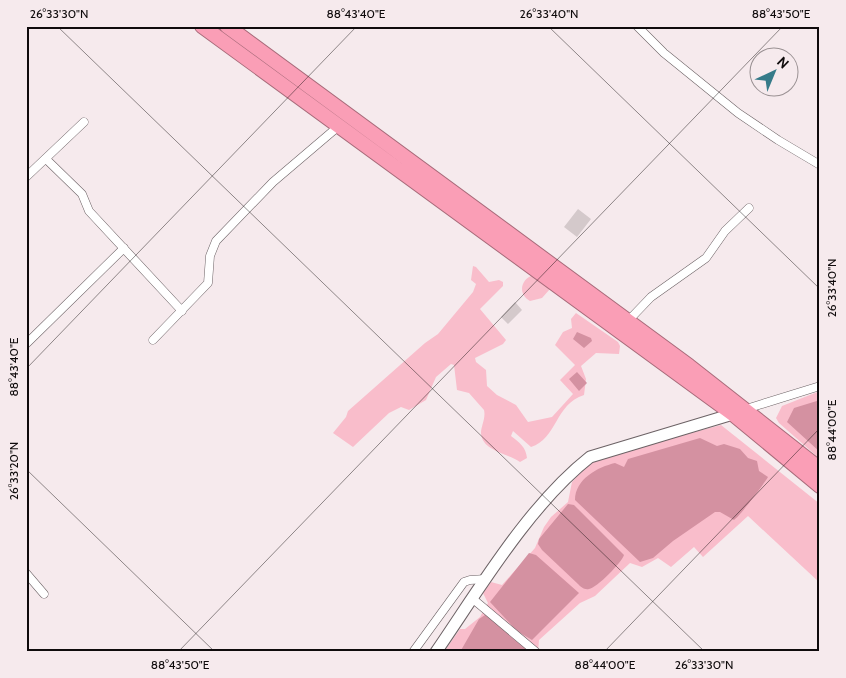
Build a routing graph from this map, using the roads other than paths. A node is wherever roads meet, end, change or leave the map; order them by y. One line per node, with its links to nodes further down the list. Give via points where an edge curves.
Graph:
1 (202, 26): 5 (highway)
2 (228, 26): 12 (highway)
3 (638, 26): 7 (street, via 664,53 738,113)
4 (84, 122): 6 (street)
5 (340, 125): 11 (street, via 273,182 216,241 210,256 208,283); 17 (highway)
6 (46, 159): 8 (street); 10 (street, via 82,194 89,211)
7 (820, 165)
8 (26, 177)
9 (749, 208): 12 (street, via 725,231 706,258 651,297)
10 (124, 248): 11 (street); 14 (street)
11 (182, 311): 13 (street)
12 (628, 321): 16 (highway)
13 (153, 340)
14 (26, 344)
15 (820, 386): 16 (street)
16 (746, 409): 18 (highway)
17 (732, 414): 19 (highway); 21 (street, via 590,457 535,514)
18 (820, 469)
19 (820, 486)
20 (27, 574): 22 (street)
21 (486, 579): 23 (street); 24 (street, via 464,582)
22 (44, 594)
23 (473, 598): 25 (street); 26 (street)
24 (413, 652)
25 (436, 652)
26 (536, 652)

